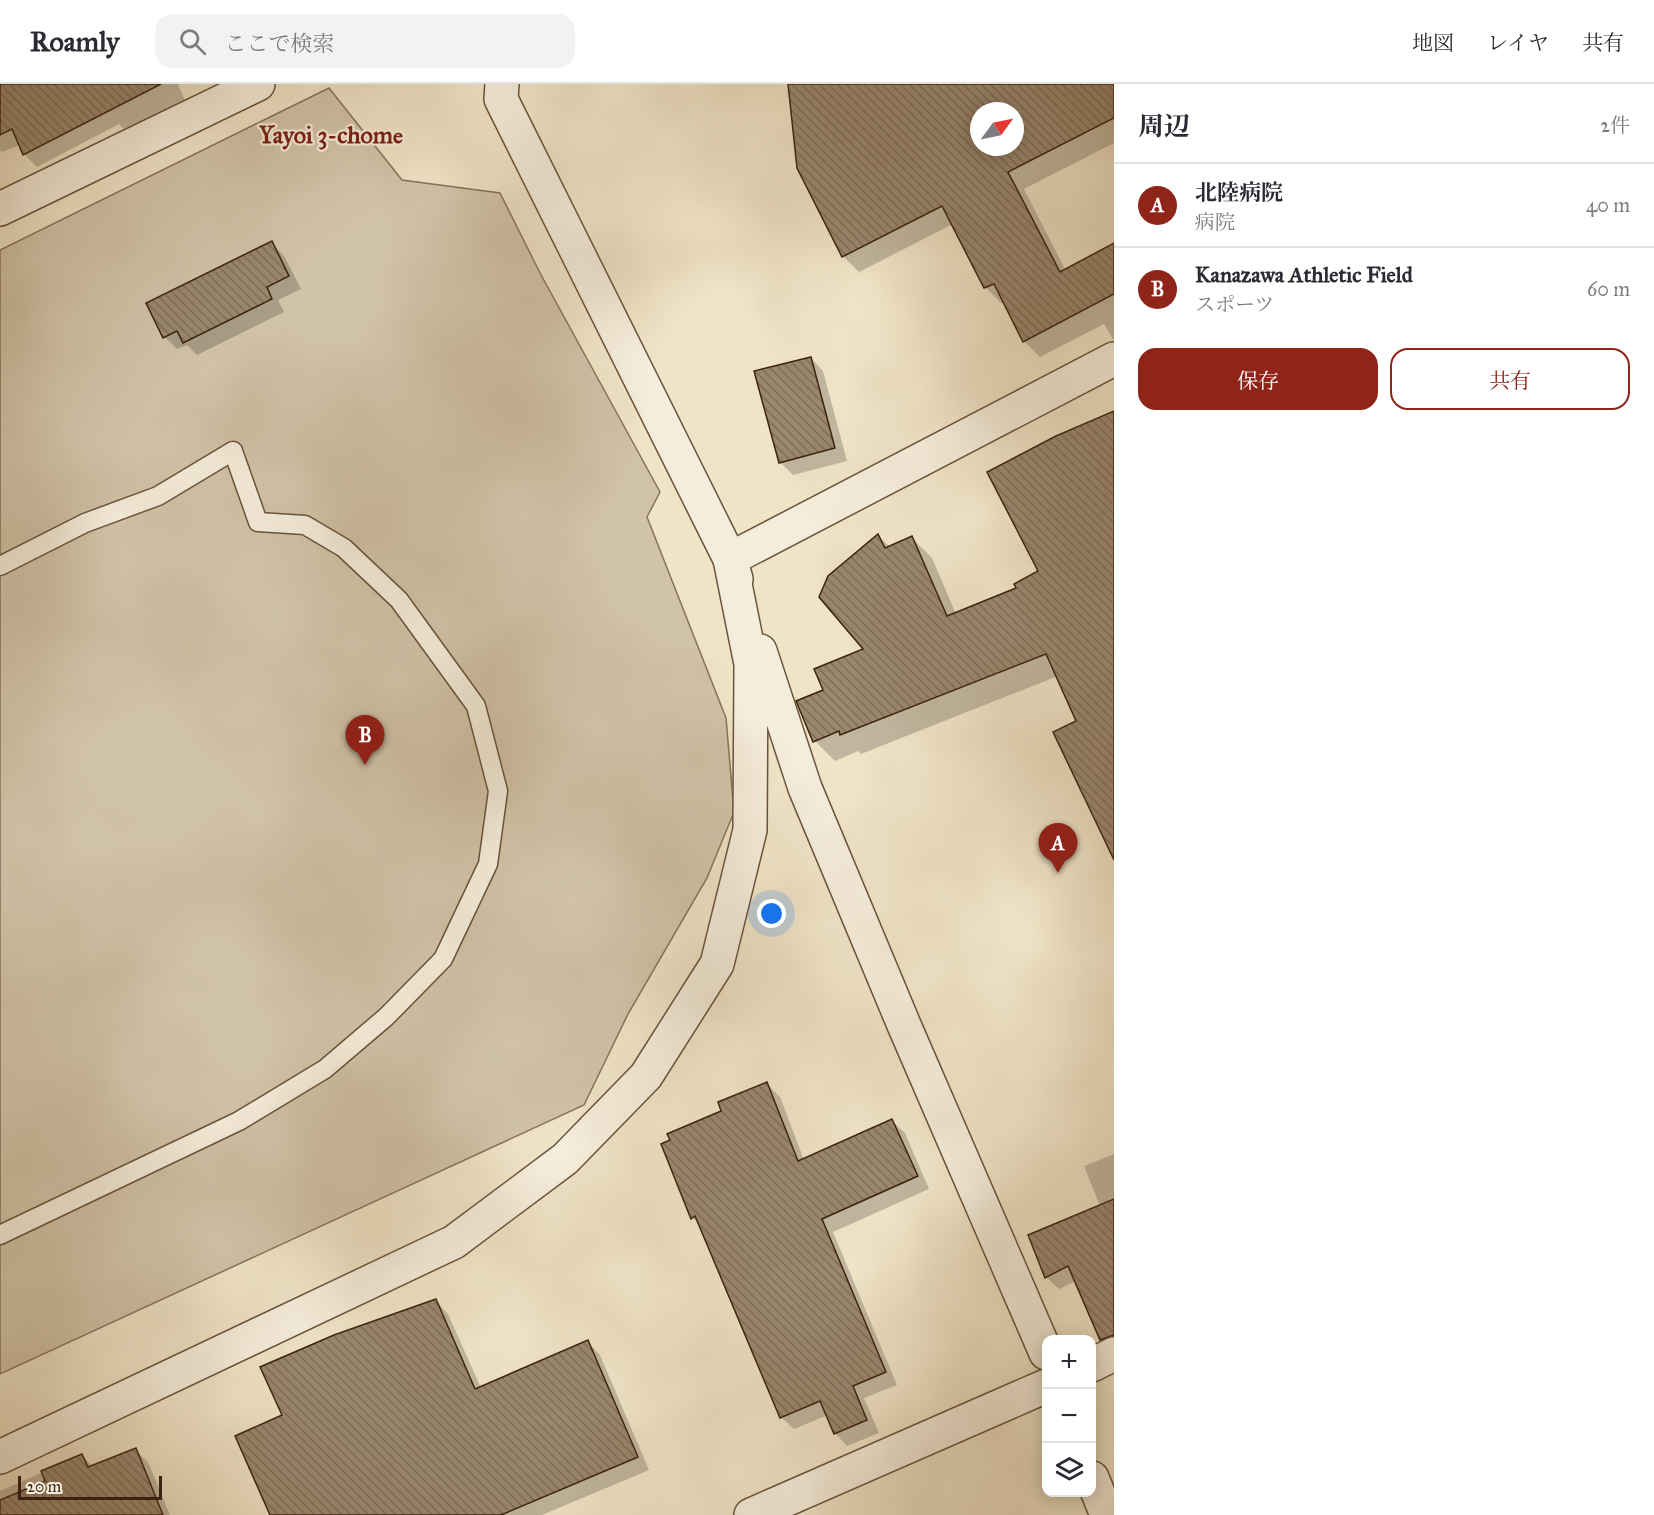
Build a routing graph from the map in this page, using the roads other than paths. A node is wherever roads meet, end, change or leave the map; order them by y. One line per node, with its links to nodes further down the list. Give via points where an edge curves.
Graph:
1 (258, 84): 3 (street)
2 (502, 84): 5 (street, via 501,99)
3 (0, 209)
4 (1114, 359): 5 (street)
5 (730, 559): 8 (street, via 805,788); 12 (street, via 751,664 750,830 717,964 646,1076 565,1160 454,1242)
6 (0, 566): 7 (lane, via 85,522 158,496 232,451 258,522 305,525 344,548 399,600 476,706 498,791 488,864 443,959 386,1017 325,1069 239,1121)
7 (0, 1235)
8 (1042, 1342)
9 (1114, 1354): 10 (street)
10 (1096, 1363)
11 (1042, 1388): 14 (street)
12 (0, 1457)
13 (1096, 1488): 15 (street)
14 (751, 1515)
15 (1107, 1515)

